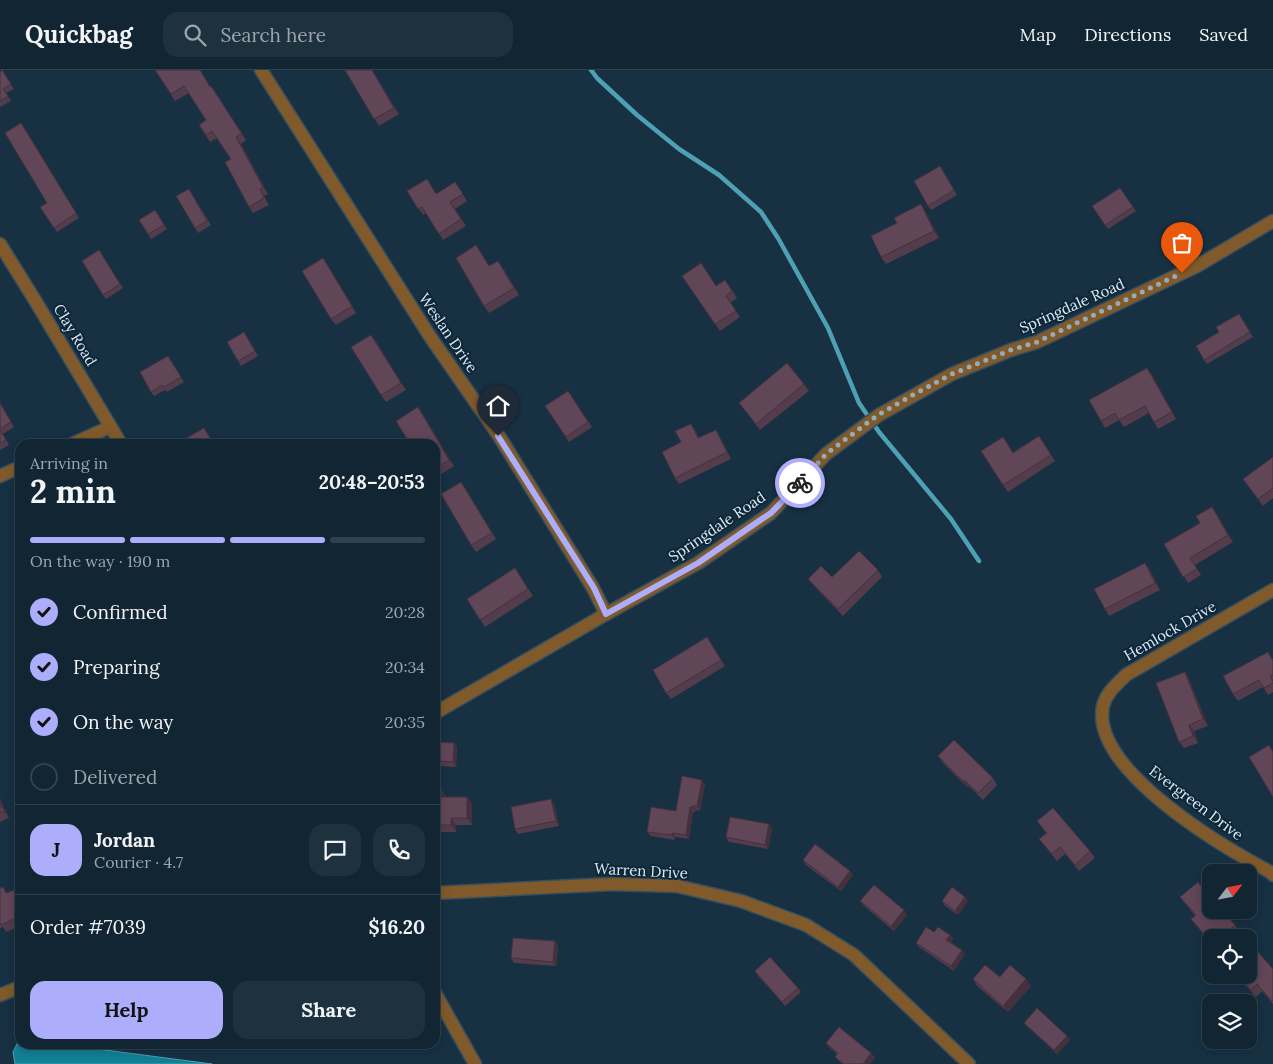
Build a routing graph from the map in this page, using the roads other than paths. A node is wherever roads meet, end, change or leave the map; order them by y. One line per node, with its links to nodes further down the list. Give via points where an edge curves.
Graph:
1 (261, 70): 10 (street, Weslan Drive, via 430,338 498,436 594,588)
2 (1273, 221): 10 (street, Springdale Road, via 1197,266 1037,342 952,374 878,415 826,454 771,513 698,563)
3 (0, 244): 4 (street, Clay Road)
4 (110, 427): 5 (street); 6 (street, Clay Road)
5 (83, 439)
6 (118, 439)
7 (15, 469): 8 (street)
8 (0, 476)
9 (1273, 590): 12 (street, Hemlock Drive, via 1126,675 1108,693)
10 (606, 614): 11 (street, Springdale Road)
11 (440, 710)
12 (1102, 716): 13 (street, Evergreen Drive, via 1107,740 1129,771 1148,789 1233,852)
13 (1273, 875)
14 (440, 893): 19 (street, Warren Drive, via 613,884 677,886 741,901 806,925 854,955)
15 (15, 989): 16 (street)
16 (0, 995)
17 (440, 1002): 18 (street)
18 (475, 1064)
19 (969, 1064)

